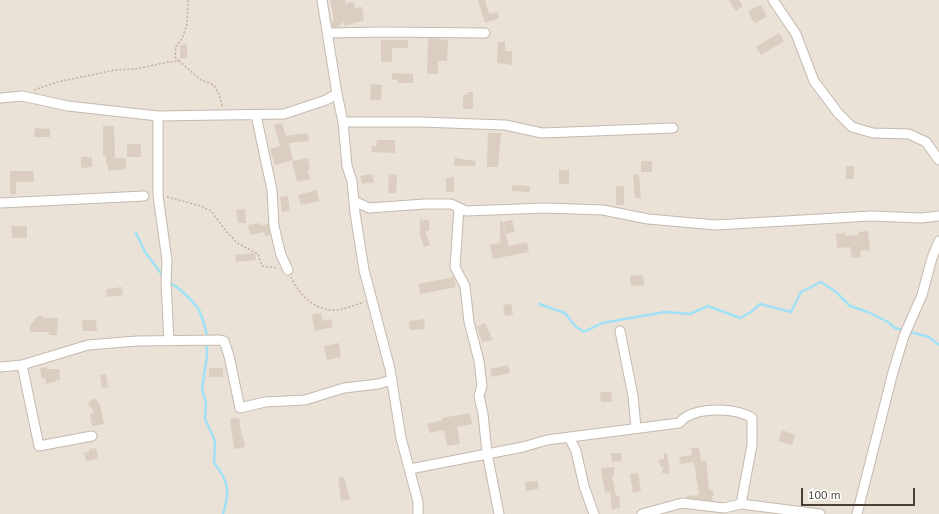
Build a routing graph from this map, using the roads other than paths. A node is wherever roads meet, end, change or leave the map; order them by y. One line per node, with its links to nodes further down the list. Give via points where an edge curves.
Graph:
1 (322, 0): 3 (street)
2 (773, 0): 11 (street, via 796,34 814,81 852,127 873,133 909,134 926,142)
3 (328, 33): 4 (street); 5 (street)
4 (485, 33)
5 (337, 94): 7 (street, via 284,114); 9 (street)
6 (0, 98): 8 (street, via 22,96 68,106)
7 (256, 115): 8 (street); 18 (street, via 272,190 274,226 281,255)
8 (158, 116): 20 (street, via 158,195 167,261)
9 (343, 122): 10 (street, via 505,125 542,133); 13 (street, via 347,166)
10 (673, 128)
11 (939, 160)
12 (144, 196): 14 (street)
13 (354, 201): 15 (street, via 369,208 425,204 451,204); 23 (street, via 364,270)
14 (0, 203)
15 (459, 208): 16 (street, via 466,211 546,208 603,210 648,219 716,224 871,216); 27 (street, via 455,267 465,286 469,322 478,361 482,386 479,396)
16 (939, 216)
17 (939, 241): 35 (street, via 893,372)
18 (288, 270)
19 (620, 330): 24 (street, via 633,396)
20 (169, 341): 21 (street, via 88,345); 23 (street, via 224,341 240,408 265,402 305,400 344,388)
21 (22, 365): 22 (street); 25 (street, via 39,446)
22 (0, 367)
23 (392, 380): 28 (street, via 401,438)
24 (636, 428): 26 (street); 29 (street, via 679,423 686,417 700,412 732,411 752,418 752,444)
25 (92, 436)
26 (569, 437): 27 (street); 32 (street, via 576,451)
27 (487, 453): 28 (street); 31 (street)
28 (410, 469): 30 (street, via 418,502)
29 (741, 504): 33 (street, via 724,508 682,503); 34 (street)
30 (418, 514)
31 (499, 514)
32 (594, 514)
33 (642, 514)
34 (820, 514)
35 (857, 514)

